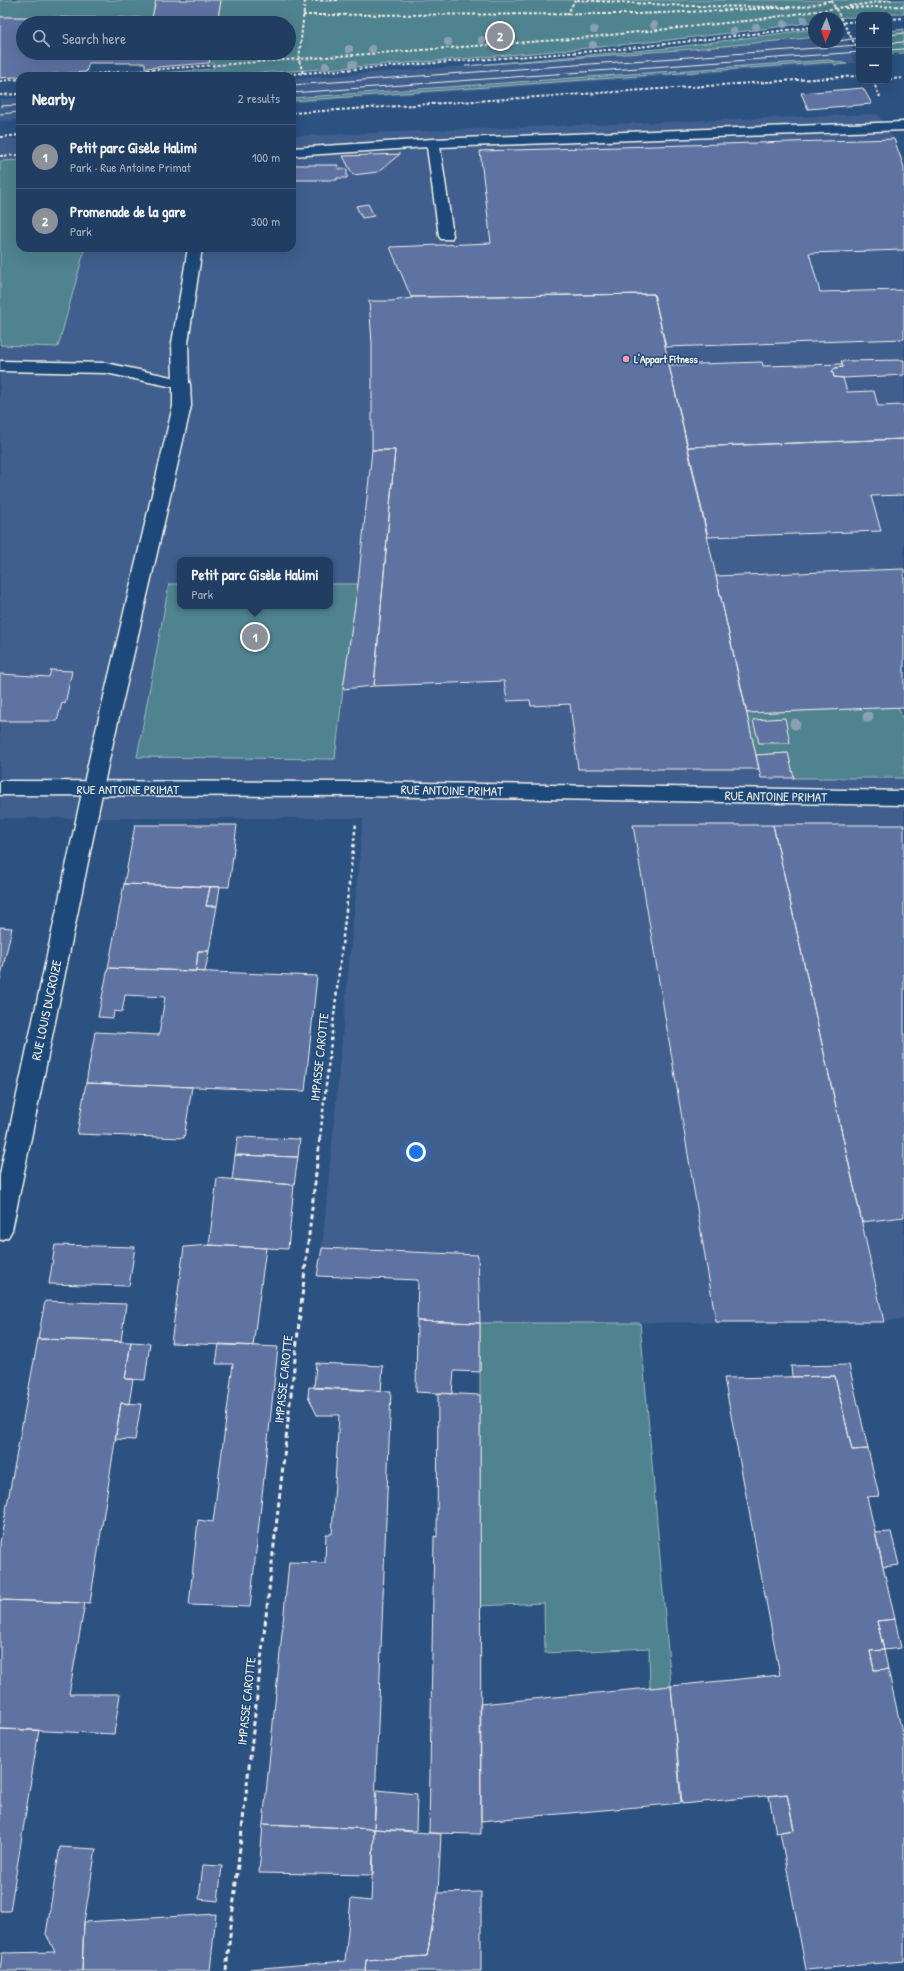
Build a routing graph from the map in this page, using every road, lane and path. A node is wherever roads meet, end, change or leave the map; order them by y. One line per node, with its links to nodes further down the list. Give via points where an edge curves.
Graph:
1 (305, 0): 2 (path); 10 (path)
2 (340, 0)
3 (576, 0): 7 (path, via 688,6); 11 (path)
4 (831, 0): 7 (path); 8 (path)
5 (892, 0): 8 (path)
6 (904, 6): 8 (path)
7 (802, 7): 11 (path)
8 (835, 8): 9 (path); 19 (path, via 754,20 571,39)
9 (837, 12)
10 (303, 15): 11 (path); 19 (path)
11 (567, 15)
12 (904, 18): 13 (path)
13 (892, 19)
14 (856, 21): 15 (path)
15 (844, 22)
16 (844, 24): 18 (path)
17 (808, 28): 22 (path, via 621,49)
18 (857, 48)
19 (299, 60): 20 (path); 22 (path)
20 (138, 71): 21 (path)
21 (124, 72)
22 (304, 73): 23 (path)
23 (296, 74)
24 (856, 76): 31 (path)
25 (904, 78): 27 (path)
26 (16, 79): 28 (path)
27 (892, 79)
28 (0, 81)
29 (16, 94): 30 (path)
30 (0, 95)
31 (296, 113)
32 (904, 126): 35 (lane)
33 (16, 135): 34 (path)
34 (0, 137)
35 (433, 143): 36 (lane); 39 (lane)
36 (296, 152)
37 (16, 155): 38 (path)
38 (0, 156)
39 (446, 236)
40 (194, 252): 42 (lane, via 180,343)
41 (0, 366): 42 (street, via 106,368)
42 (181, 384): 44 (street, RUE LOUIS DUCROIZE, via 182,406)
43 (0, 788): 44 (street, RUE ANTOINE PRIMAT)
44 (93, 789): 45 (street, RUE ANTOINE PRIMAT); 47 (street, RUE LOUIS DUCROIZE)
45 (360, 789): 46 (street, RUE ANTOINE PRIMAT); 48 (path, IMPASSE CAROTTE)
46 (904, 798)
47 (0, 1230)
48 (226, 1971)

